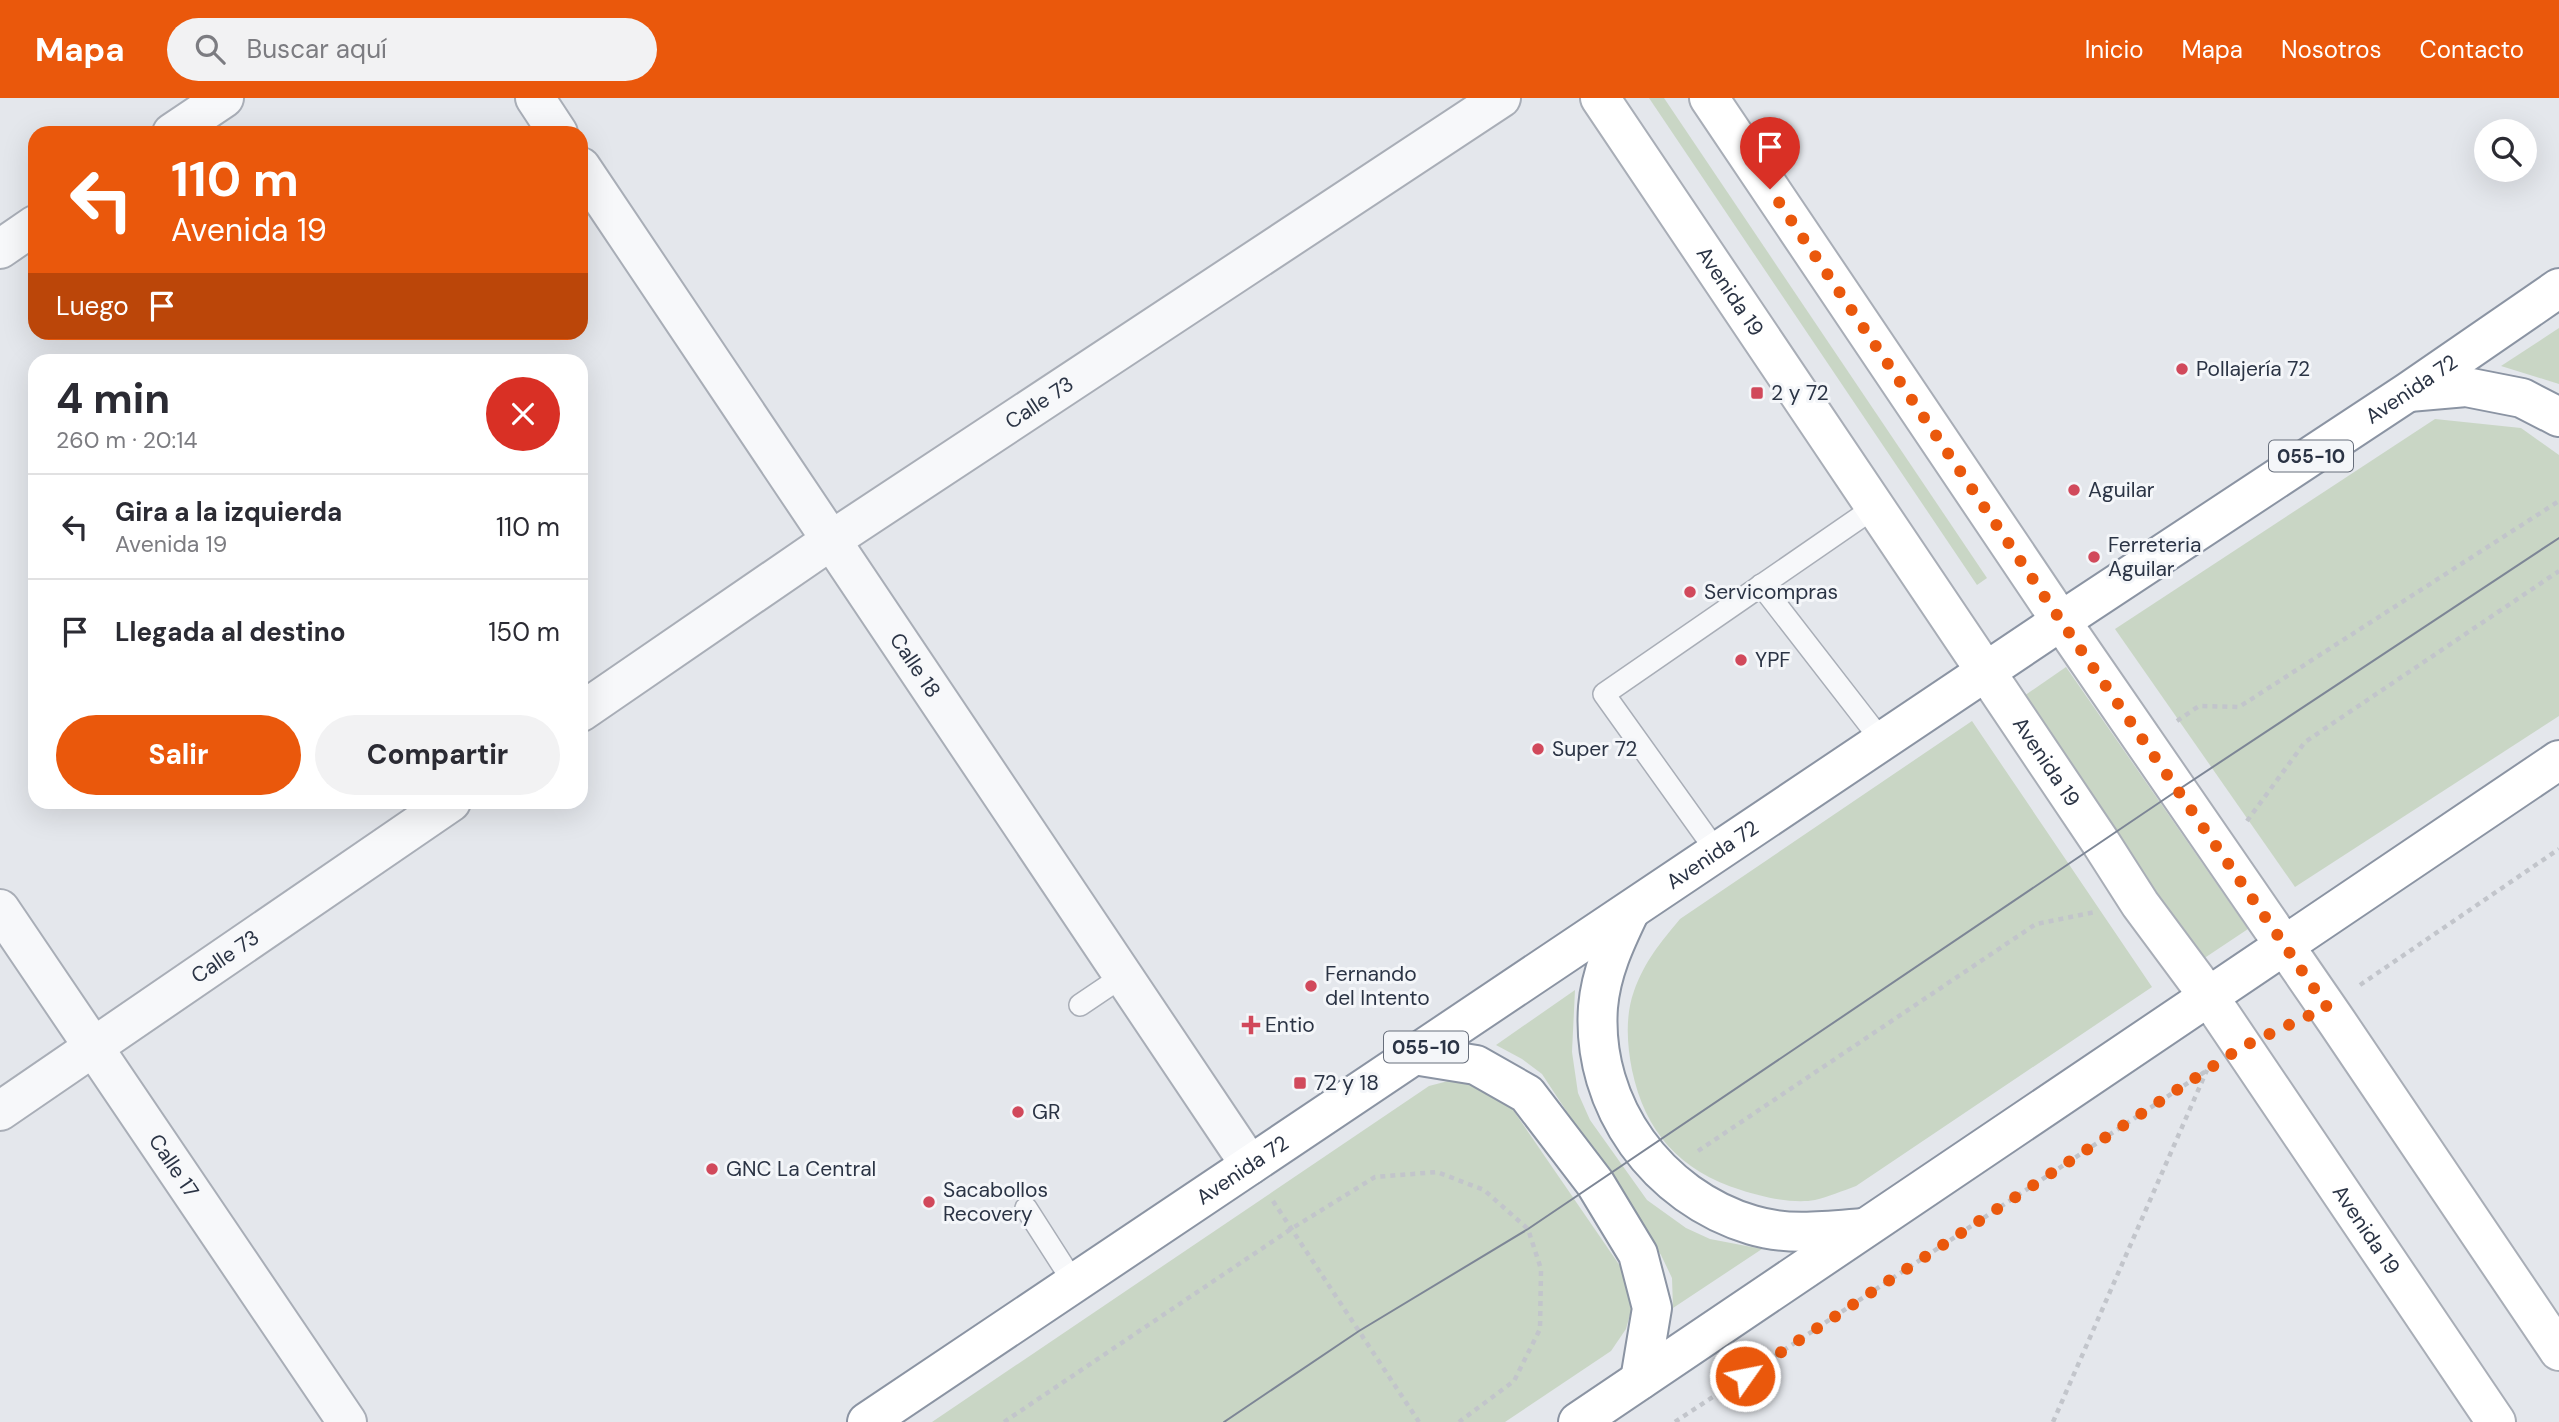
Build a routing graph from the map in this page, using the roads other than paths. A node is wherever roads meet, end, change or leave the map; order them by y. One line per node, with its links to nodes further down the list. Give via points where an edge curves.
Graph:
1 (224, 98): 6 (street)
2 (535, 98): 7 (street)
3 (1501, 98): 15 (street, Calle 73)
4 (1600, 98): 14 (main road, Avenida 19)
5 (1709, 98): 17 (main road)
6 (182, 126)
7 (553, 126)
8 (588, 178): 15 (street, Calle 18)
9 (28, 230): 10 (street)
10 (0, 249)
11 (2559, 288): 12 (main road, Avenida 72 / 055-10)
12 (2408, 392): 13 (main road, via 2466,387 2522,398); 17 (main road, Avenida 72 / 055-10)
13 (2559, 417)
14 (1875, 507): 16 (lane); 18 (main road, Avenida 19)
15 (830, 541): 19 (street, Calle 73); 27 (street, Calle 18)
16 (1761, 585): 20 (lane); 23 (lane, via 1604,694)
17 (2061, 621): 18 (main road, Avenida 72 / 055-10); 26 (main road)
18 (1986, 672): 20 (main road, Avenida 72 / 055-10); 28 (main road, Avenida 19, via 2140,904)
19 (588, 707)
20 (1882, 741): 23 (main road, Avenida 72 / 055-10)
21 (2559, 760): 26 (main road)
22 (441, 809): 30 (street, Calle 73)
23 (1717, 852): 25 (main road, Avenida 72 / 055-10)
24 (0, 909): 30 (street, Calle 17)
25 (1630, 911): 31 (main road, Avenida 72 / 055-10); 35 (main road, via 1608,957 1598,1007 1601,1058 1616,1107 1642,1152 1662,1174 1705,1206 1753,1225 1805,1233)
26 (2285, 946): 28 (main road); 37 (main road)
27 (1123, 976): 29 (lane); 33 (street, Calle 18)
28 (2208, 997): 35 (main road); 42 (main road, Avenida 19)
29 (1080, 1005)
30 (93, 1048): 32 (street, Calle 73); 39 (street, Calle 17)
31 (1414, 1055): 33 (main road, Avenida 72 / 055-10); 38 (main road, via 1476,1065 1527,1094 1595,1183 1638,1254 1652,1307)
32 (0, 1111)
33 (1250, 1165): 36 (main road, Avenida 72 / 055-10)
34 (1026, 1208): 36 (lane)
35 (1865, 1228): 38 (main road)
36 (1074, 1283): 40 (main road, Avenida 72 / 055-10)
37 (2559, 1351)
38 (1640, 1380): 41 (main road)
39 (347, 1422)
40 (867, 1422)
41 (1578, 1422)
42 (2496, 1422)

